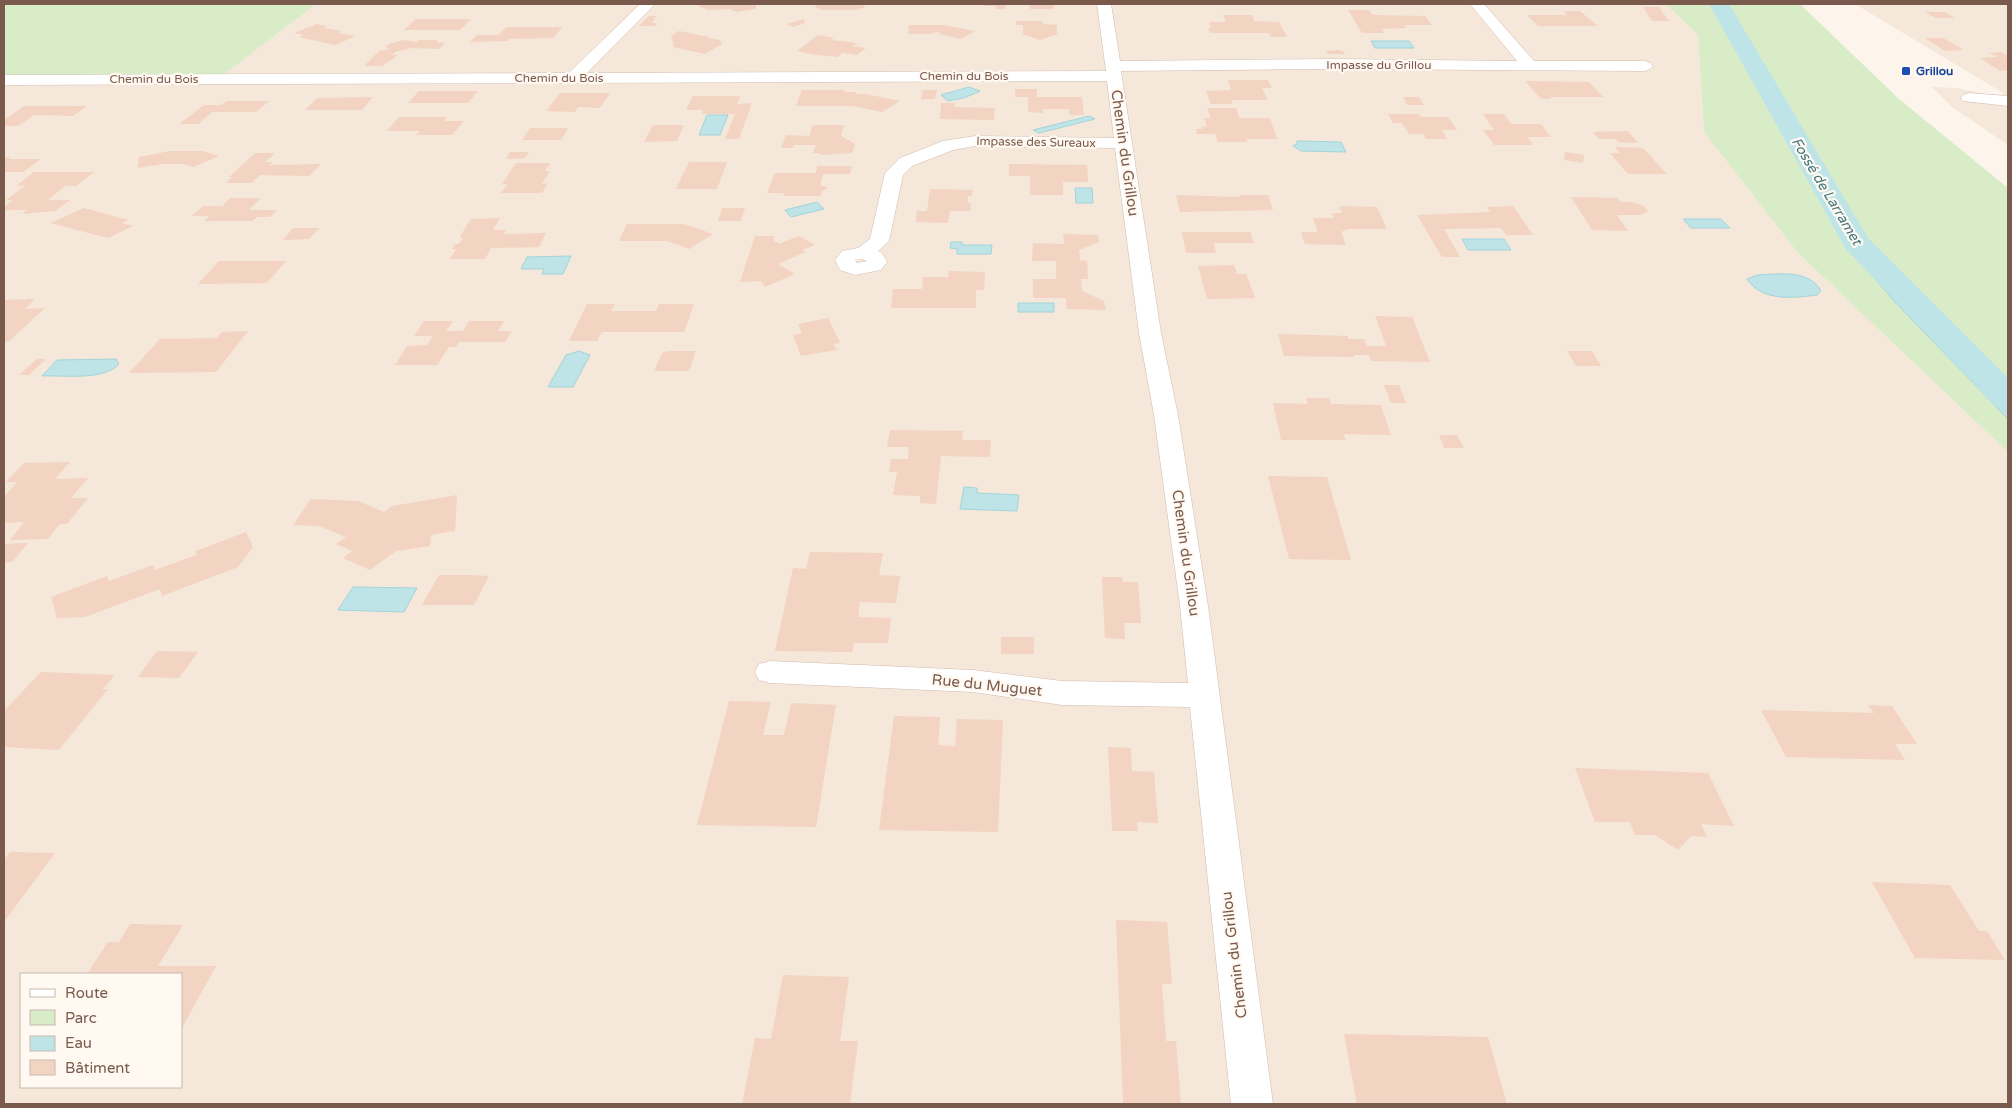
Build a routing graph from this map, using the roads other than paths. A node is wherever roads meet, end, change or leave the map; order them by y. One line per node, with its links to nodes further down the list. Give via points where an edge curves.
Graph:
1 (648, 4): 7 (street)
2 (1104, 4): 6 (street, Chemin du Grillou)
3 (1477, 4): 4 (street)
4 (1530, 66): 5 (street, Impasse du Grillou); 6 (street, Impasse du Grillou, via 1336,64)
5 (1644, 66)
6 (1114, 71): 7 (street, Chemin du Bois); 11 (street, Chemin du Grillou)
7 (573, 78): 8 (street, Chemin du Bois)
8 (4, 80)
9 (1969, 98): 10 (street)
10 (2008, 101)
11 (1124, 143): 12 (street, Impasse des Sureaux, via 975,141 949,145 906,162 894,173 878,241); 14 (street, Chemin du Grillou, via 1192,596)
12 (864, 253)
13 (770, 672): 14 (street, Rue du Muguet, via 973,681 1062,692)
14 (1203, 695): 15 (street, Chemin du Grillou)
15 (1252, 1104)

